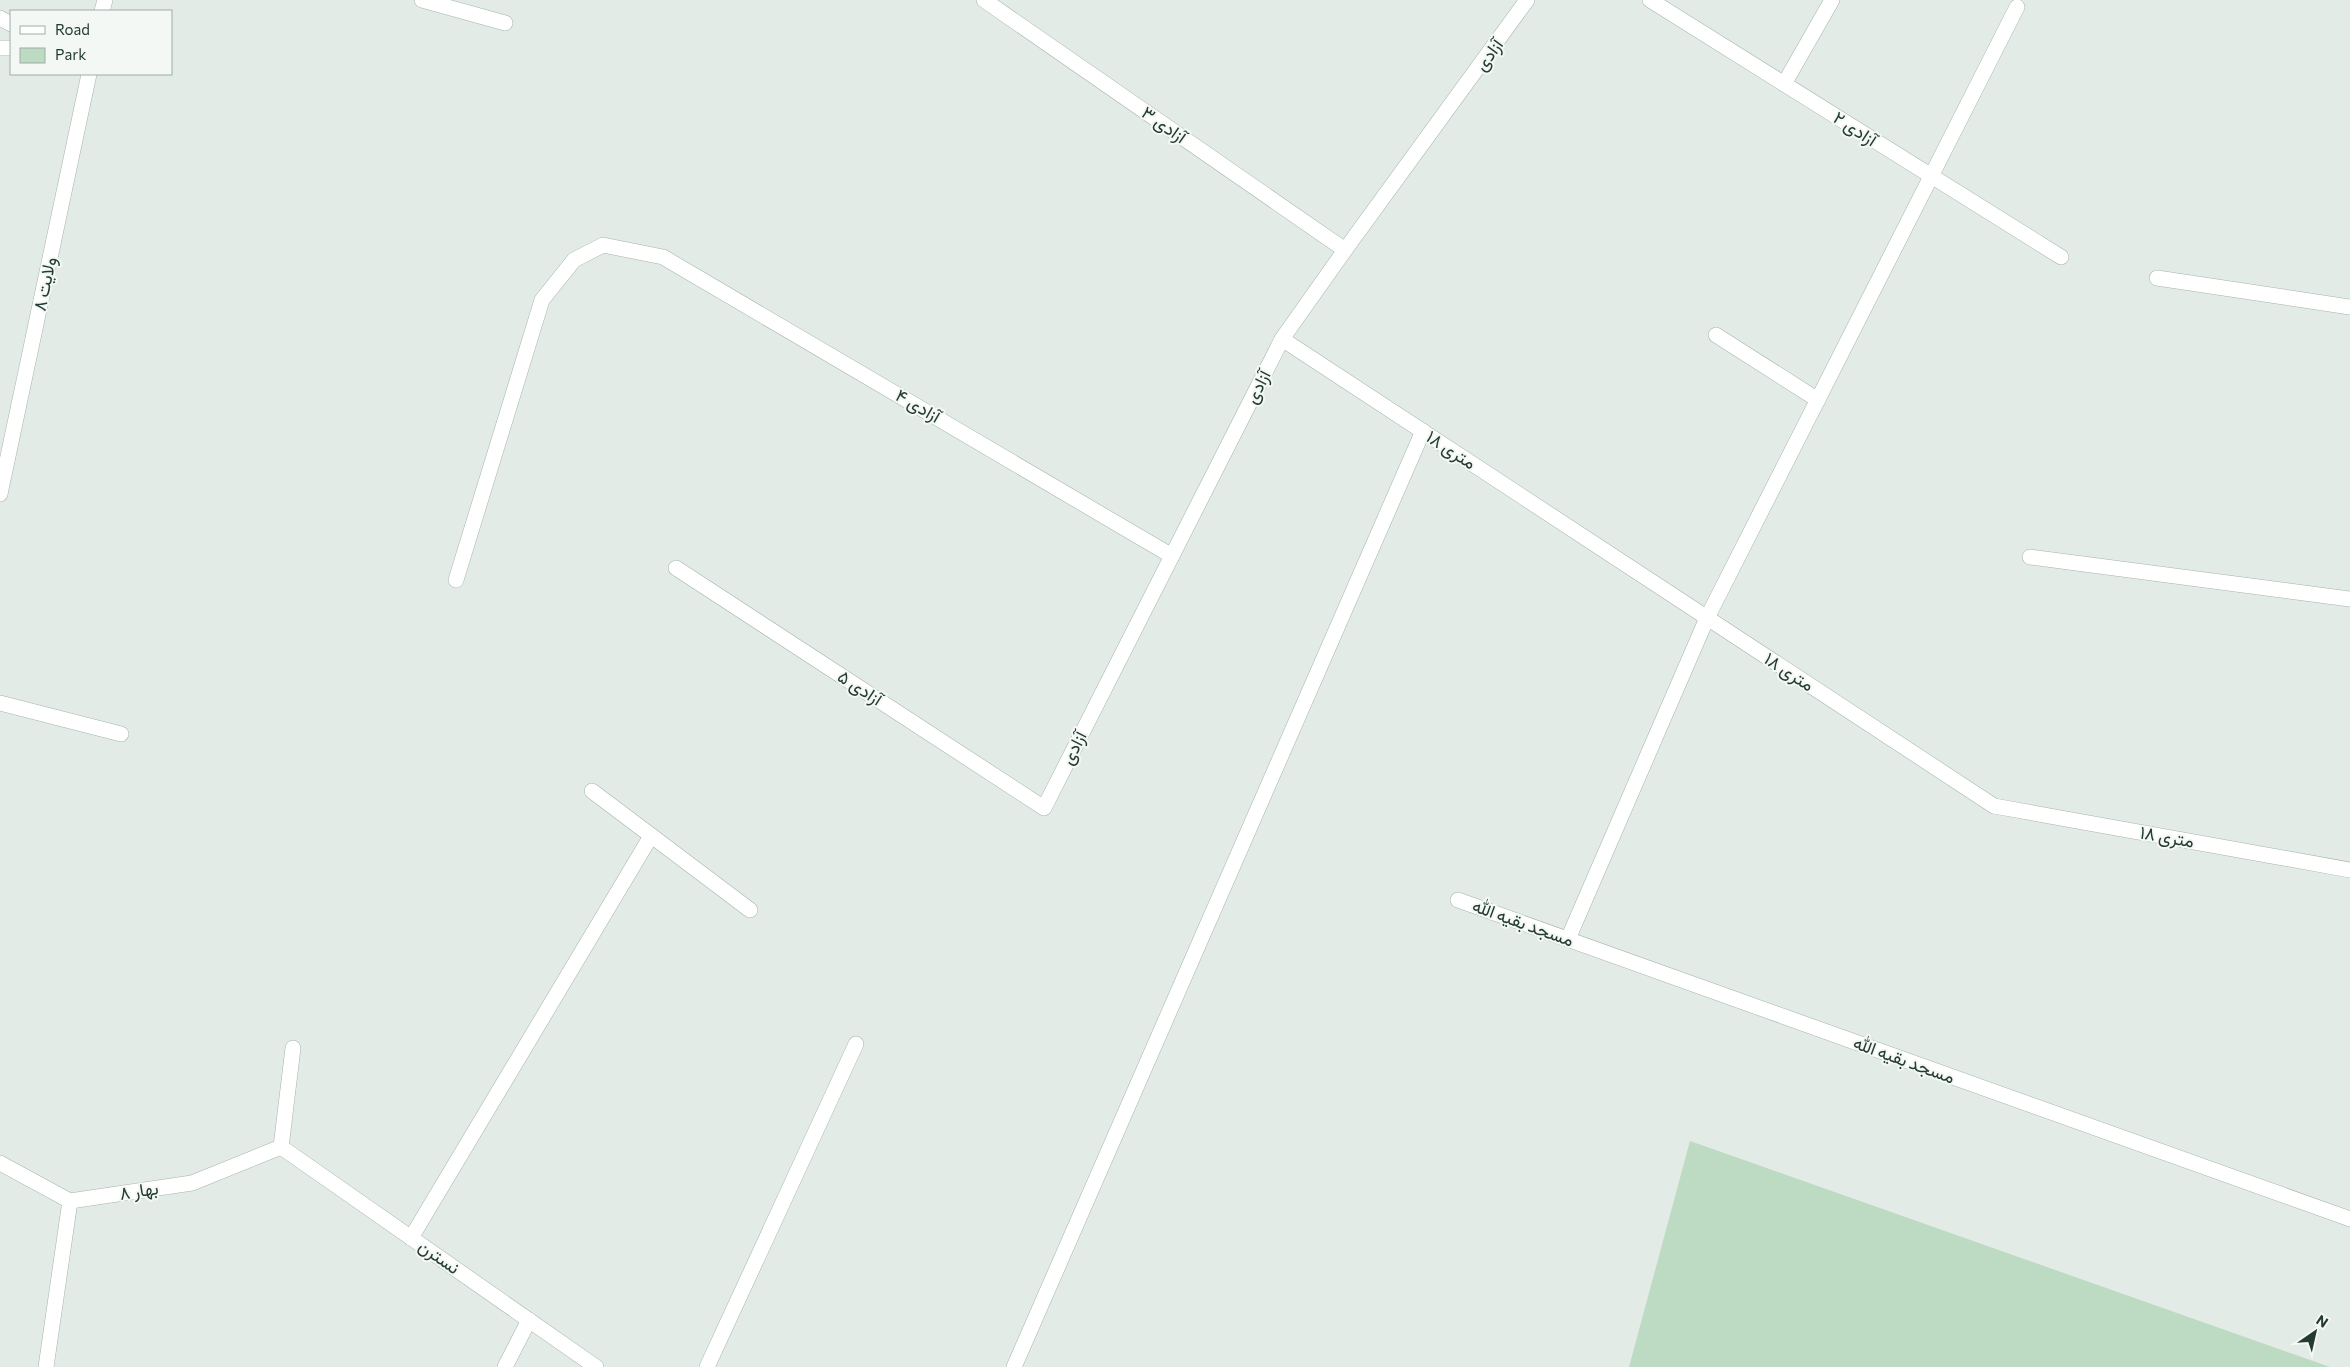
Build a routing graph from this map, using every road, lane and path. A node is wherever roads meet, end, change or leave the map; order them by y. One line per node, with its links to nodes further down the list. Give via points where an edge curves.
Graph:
1 (422, 0): 7 (street)
2 (984, 0): 11 (street, آزادی ۳)
3 (1527, 0): 11 (street, آزادی)
4 (1650, 0): 9 (street, آزادی ۲)
5 (1832, 0): 9 (street)
6 (2017, 7): 10 (street)
7 (505, 23)
8 (89, 75): 19 (street, ولایت ۸)
9 (1784, 84): 10 (street, آزادی ۲)
10 (1931, 178): 12 (street, آزادی ۲); 17 (street)
11 (1345, 250): 16 (street, آزادی)
12 (2061, 258)
13 (2158, 278): 14 (street)
14 (2350, 307)
15 (1716, 335): 17 (street)
16 (1282, 339): 18 (street, ۱۸ متری); 20 (street, آزادی)
17 (1818, 400): 25 (street)
18 (1422, 431): 25 (street, ۱۸ متری); 47 (street)
19 (0, 494)
20 (1172, 556): 23 (street, آزادی ۴, via 663,257 603,245 574,260 542,300); 29 (street, آزادی)
21 (2030, 557): 24 (street)
22 (676, 568): 29 (street, آزادی ۵)
23 (456, 580)
24 (2350, 599)
25 (1707, 618): 31 (street, ۱۸ متری, via 1994,806); 34 (street)
26 (0, 703): 27 (street)
27 (121, 734)
28 (592, 791): 30 (street)
29 (1044, 808)
30 (651, 836): 33 (street); 41 (street)
31 (2350, 870)
32 (1458, 900): 34 (street, مسجد بقیه الله)
33 (750, 910)
34 (1568, 939): 40 (street, مسجد بقیه الله)
35 (856, 1044): 46 (street)
36 (293, 1048): 37 (street)
37 (281, 1147): 39 (street, بهار ۸, via 192,1183); 41 (street, نسترن)
38 (0, 1163): 39 (street)
39 (70, 1201): 43 (street)
40 (2350, 1219)
41 (411, 1238): 42 (street, نسترن)
42 (529, 1320): 44 (street); 45 (street, نسترن)
43 (46, 1367)
44 (505, 1367)
45 (596, 1367)
46 (707, 1367)
47 (1014, 1367)

